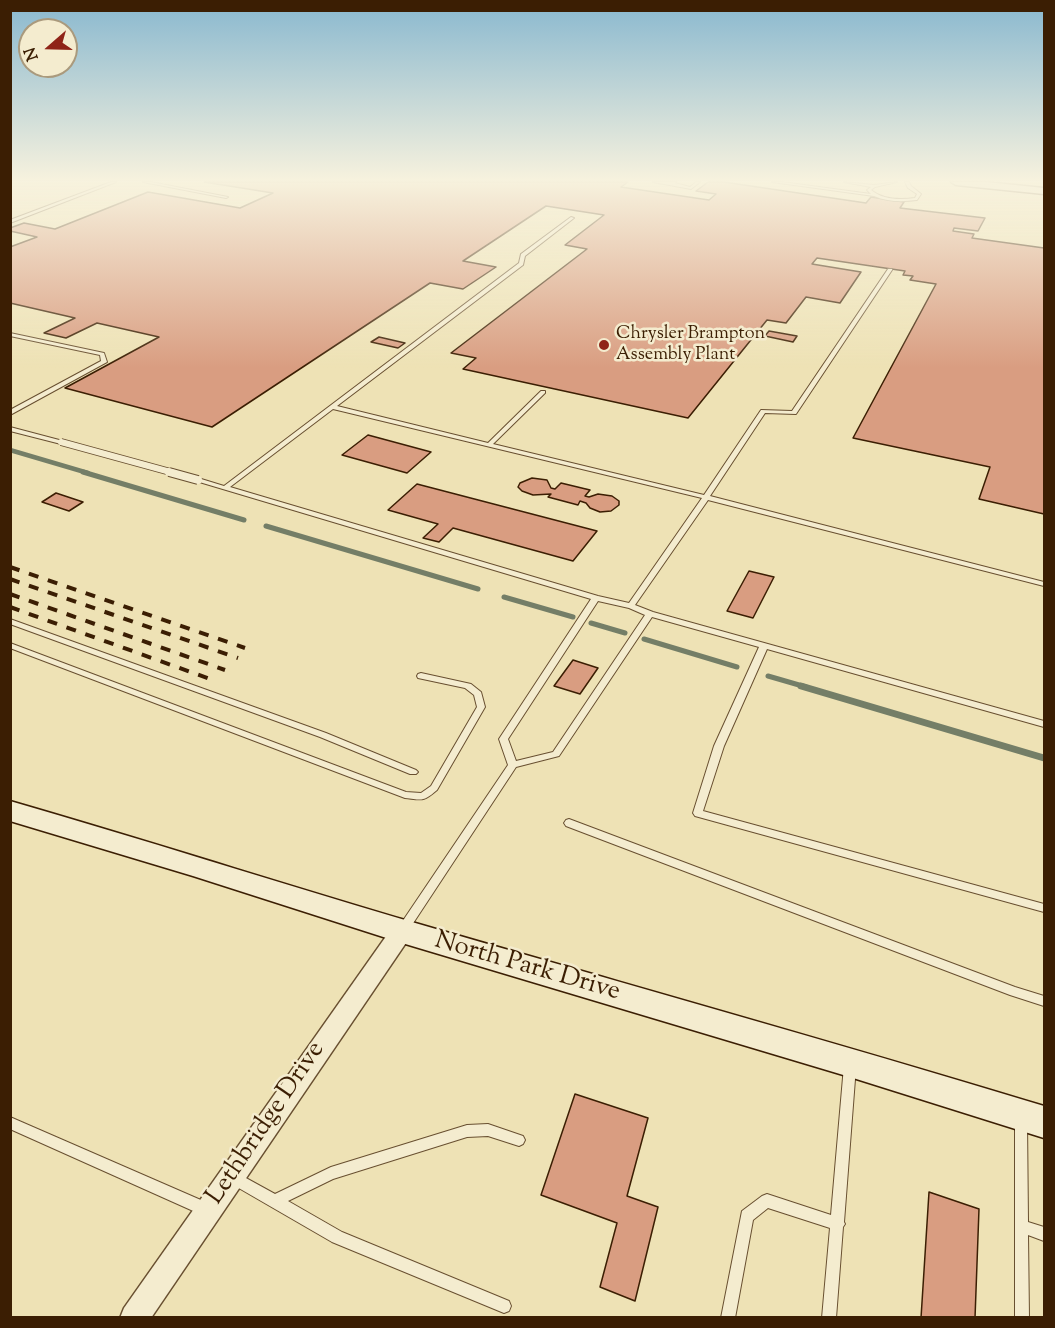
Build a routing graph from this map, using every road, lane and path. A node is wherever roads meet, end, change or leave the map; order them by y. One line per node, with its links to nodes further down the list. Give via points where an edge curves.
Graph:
1 (538, 244): 5 (lane, via 523,255 521,264)
2 (890, 270): 10 (lane, via 794,412 763,411)
3 (10, 334): 6 (lane, via 102,354 104,362)
4 (543, 392): 8 (lane)
5 (332, 408): 8 (lane); 9 (lane)
6 (10, 413)
7 (10, 429): 9 (lane, bridge)
8 (489, 446): 10 (lane)
9 (225, 488): 12 (lane)
10 (705, 497): 11 (lane); 13 (lane)
11 (1044, 584)
12 (596, 598): 13 (lane); 20 (lane, via 503,739)
13 (631, 606): 14 (lane)
14 (650, 614): 17 (lane); 20 (lane, via 556,753)
15 (10, 621): 21 (lane, via 323,735)
16 (10, 645): 18 (lane, via 405,795 423,796 434,788 481,707 478,694 468,686)
17 (764, 646): 19 (lane); 24 (lane, via 719,746 698,813)
18 (421, 676)
19 (1044, 724)
20 (513, 765): 25 (lane)
21 (413, 772)
22 (10, 811): 25 (main road, North Park Drive)
23 (568, 823): 26 (lane)
24 (1044, 908)
25 (402, 931): 27 (main road, North Park Drive); 31 (street, Lethbridge Drive)
26 (1044, 1001)
27 (850, 1062): 28 (main road, North Park Drive); 34 (lane)
28 (1033, 1119): 35 (lane)
29 (10, 1123): 33 (lane)
30 (519, 1140): 32 (lane, via 488,1130 467,1131 332,1173)
31 (232, 1176): 32 (lane); 33 (street, Lethbridge Drive)
32 (275, 1201): 37 (lane, via 337,1237)
33 (208, 1210): 38 (street, Lethbridge Drive)
34 (838, 1224): 39 (lane, via 767,1201 747,1216); 40 (lane)
35 (1022, 1226): 36 (lane); 41 (lane)
36 (1044, 1234)
37 (504, 1306)
38 (134, 1317)
39 (728, 1317)
40 (829, 1317)
41 (1022, 1317)

